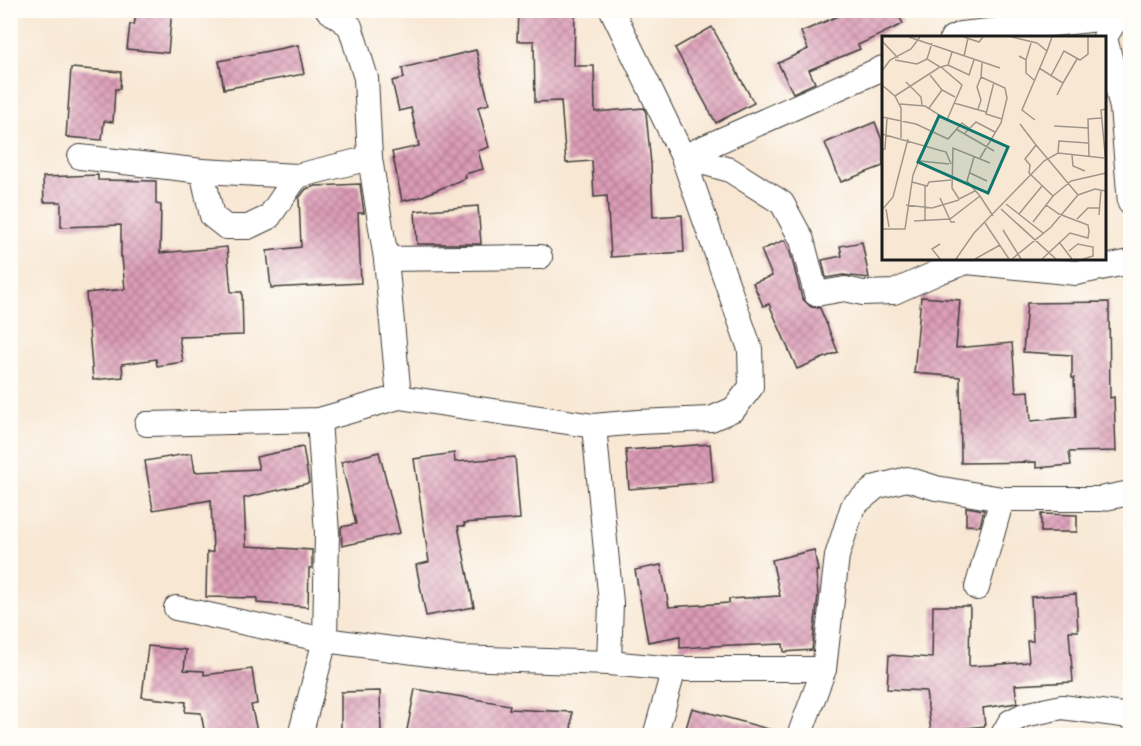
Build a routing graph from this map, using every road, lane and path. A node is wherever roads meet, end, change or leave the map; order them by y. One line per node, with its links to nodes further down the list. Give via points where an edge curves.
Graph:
1 (328, 10): 8 (street, via 350,26 366,78)
2 (612, 10): 7 (street)
3 (1120, 14): 4 (street); 11 (street, via 1105,37 1122,108)
4 (956, 36)
5 (882, 68): 7 (street)
6 (80, 157): 9 (street)
7 (683, 157): 14 (street, via 730,170 782,203 802,240 816,294 845,289 894,292 967,262 1076,273); 18 (street, via 750,349 752,387 734,409 711,419)
8 (370, 159): 10 (street); 13 (street)
9 (202, 171): 10 (street); 10 (street, via 212,216 226,227 248,227 269,217)
10 (297, 176)
11 (1131, 203)
12 (540, 257): 13 (street)
13 (386, 259): 15 (street)
14 (1131, 262)
15 (399, 397): 16 (street); 18 (street)
16 (319, 420): 17 (street); 23 (street, via 327,533)
17 (147, 424)
18 (594, 426): 24 (street, via 611,603)
19 (1131, 493): 20 (street, via 1100,499)
20 (1002, 500): 21 (street); 26 (street, via 907,479 876,487 854,506 837,556)
21 (977, 588)
22 (176, 608): 23 (street)
23 (325, 640): 24 (street, via 459,658); 28 (street)
24 (609, 663): 25 (street)
25 (674, 669): 26 (street); 29 (street)
26 (824, 669): 30 (street)
27 (1131, 716): 31 (street, via 1062,707 1024,715 1010,722)
28 (300, 735)
29 (655, 735)
30 (799, 735)
31 (1002, 735)

